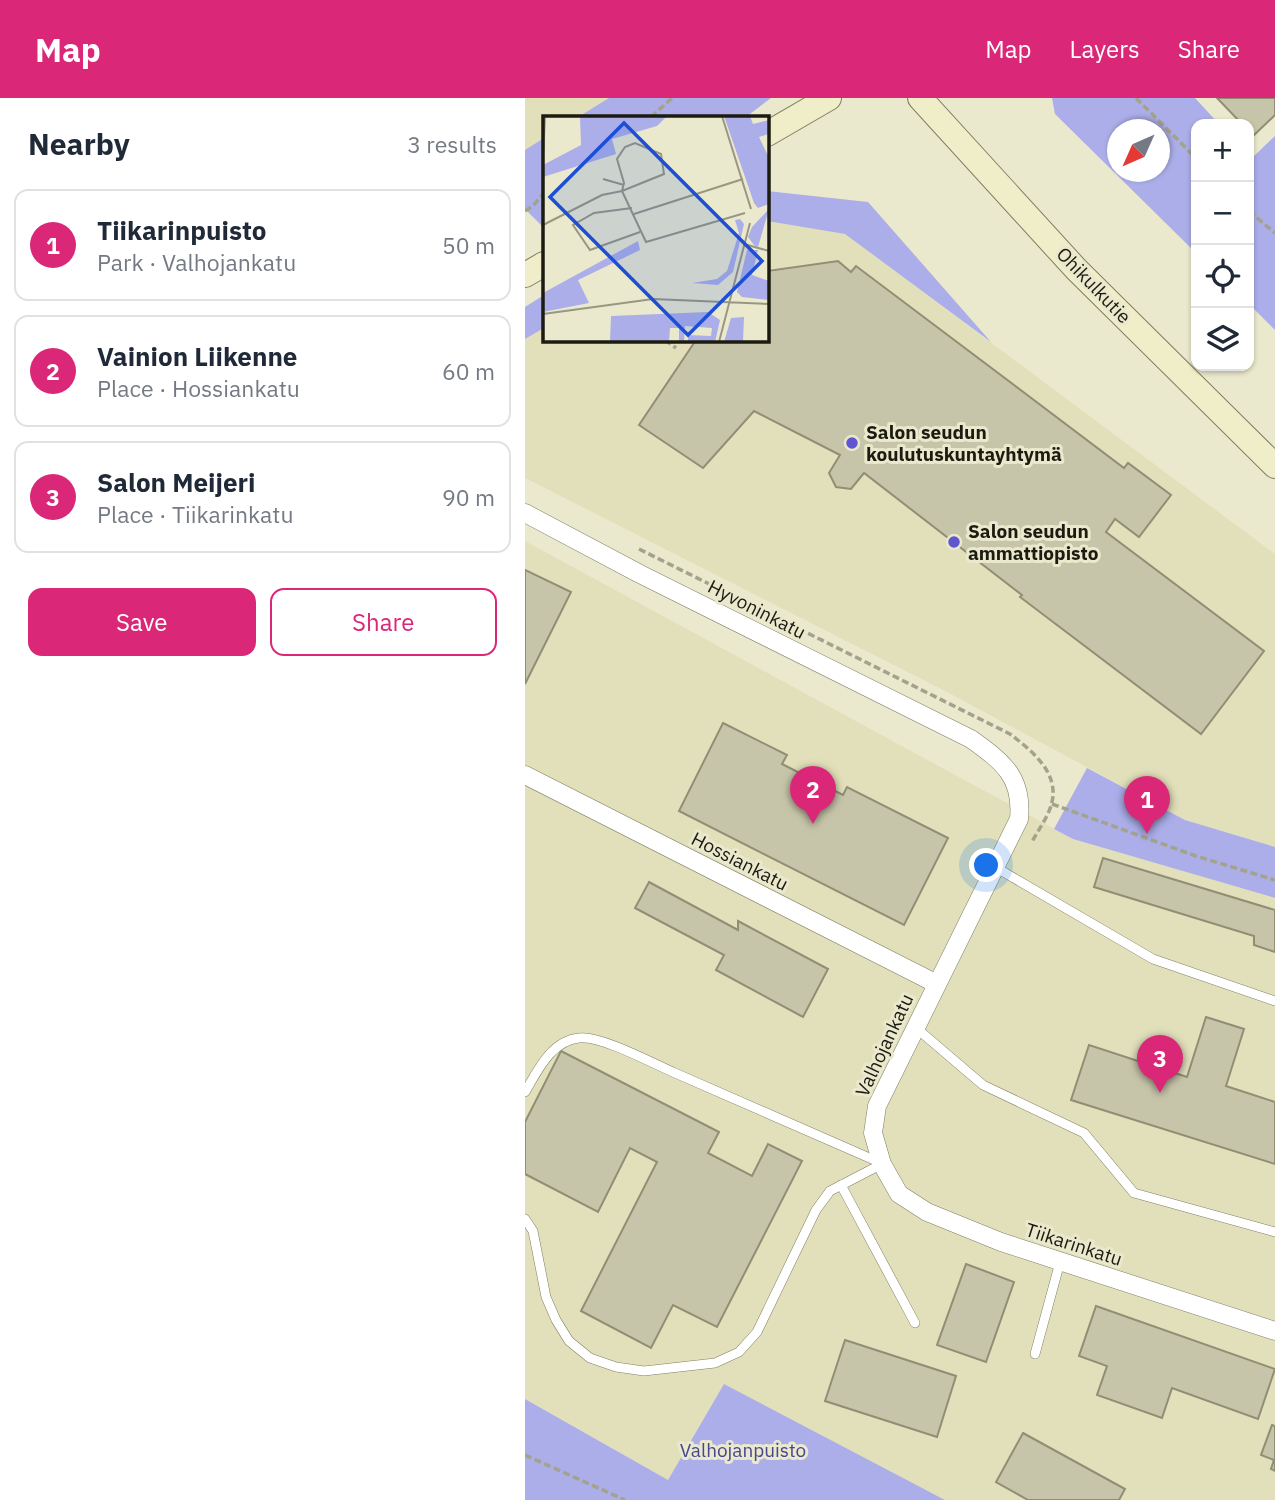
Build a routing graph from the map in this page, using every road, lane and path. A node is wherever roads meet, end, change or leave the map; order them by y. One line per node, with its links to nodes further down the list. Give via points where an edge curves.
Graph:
1 (672, 98): 5 (path)
2 (829, 98): 6 (main road)
3 (920, 98): 14 (main road, Ohikulkutie, via 1076,269)
4 (1136, 98): 7 (path)
5 (652, 116)
6 (768, 133)
7 (1191, 153)
8 (543, 194): 9 (path)
9 (525, 211)
10 (1254, 215): 11 (path)
11 (1275, 233)
12 (666, 341): 13 (path)
13 (676, 348)
14 (1275, 466)
15 (525, 513): 17 (street, Hyvoninkatu)
16 (630, 545): 19 (path, via 1010,734 1042,763 1053,791)
17 (971, 739): 20 (street, Valhojankatu, via 1004,766 1017,783 1021,801 1019,819)
18 (525, 775): 23 (street, Hossiankatu)
19 (1052, 804): 21 (path); 22 (path)
20 (996, 867): 21 (lane); 23 (street, Valhojankatu)
21 (1013, 877): 24 (lane, via 1153,959)
22 (1275, 880)
23 (937, 984): 25 (street, Valhojankatu)
24 (1275, 1001)
25 (915, 1027): 27 (street, Valhojankatu, via 877,1106 873,1133); 30 (lane, via 983,1085 1084,1133 1134,1193)
26 (525, 1092): 27 (lane, via 560,1044 582,1037 633,1054)
27 (882, 1164): 28 (lane); 31 (street, Tiikarinkatu, via 899,1194 927,1212)
28 (841, 1185): 29 (lane, via 830,1191 816,1210 757,1332 739,1352 715,1363 644,1371 590,1358 569,1341 546,1297 533,1231); 32 (lane)
29 (525, 1219)
30 (1275, 1231)
31 (1061, 1262): 33 (street, Tiikarinkatu); 34 (lane)
32 (915, 1323)
33 (1275, 1331)
34 (1035, 1354)
35 (525, 1455): 36 (path)
36 (625, 1500)

